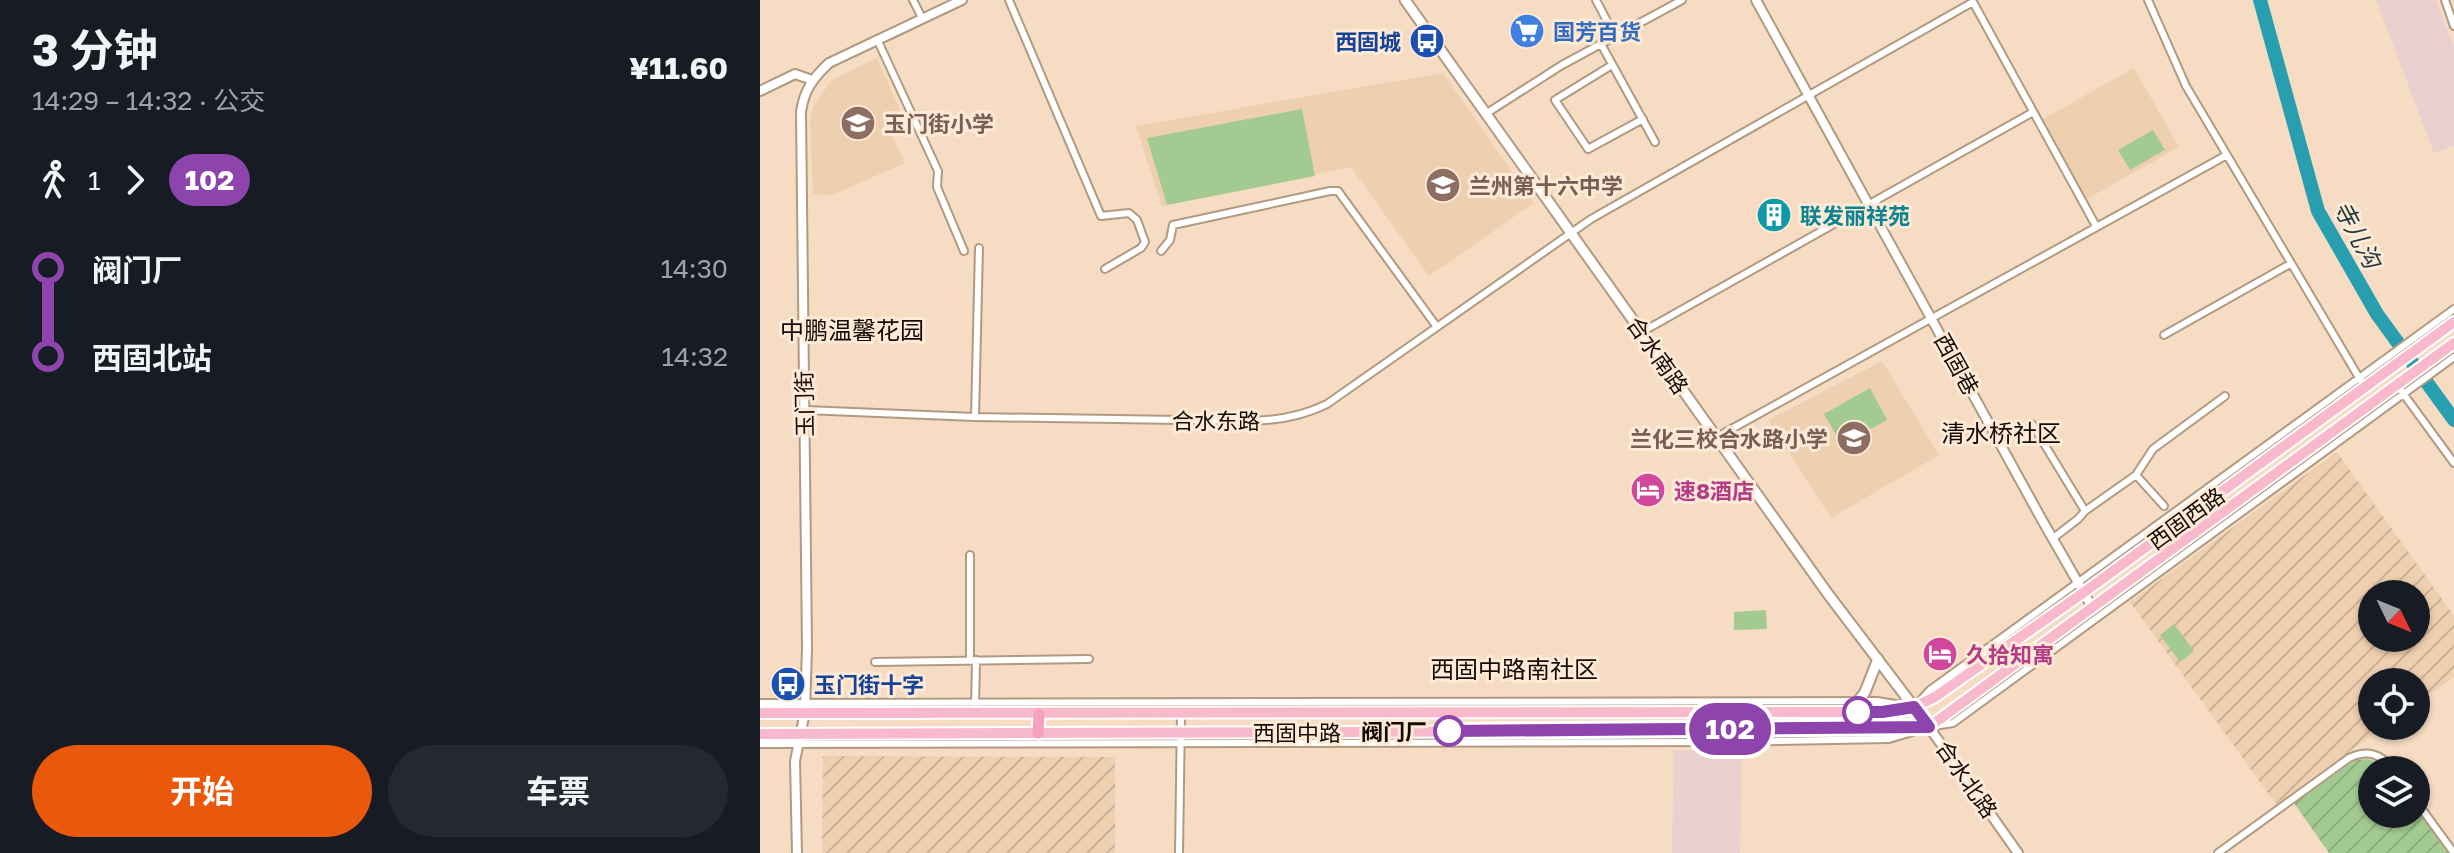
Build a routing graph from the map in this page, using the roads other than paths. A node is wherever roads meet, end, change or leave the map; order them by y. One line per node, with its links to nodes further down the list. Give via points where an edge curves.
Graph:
1 (913, 0): 11 (street)
2 (962, 0): 11 (street)
3 (1009, 0): 32 (street, via 1101,216 1129,213 1145,242)
4 (1406, 0): 21 (main road, 合水南路)
5 (1596, 0): 13 (street)
6 (1682, 0): 13 (street)
7 (1756, 0): 19 (street, 西固巷)
8 (2148, 0): 24 (street)
9 (2445, 0): 12 (street)
10 (1972, 1): 19 (street); 20 (street)
11 (922, 18): 14 (street)
12 (2454, 26)
13 (1615, 36): 15 (street)
14 (877, 39): 17 (street, via 829,63); 29 (street, via 938,171 937,187)
15 (1601, 44): 16 (street); 21 (street)
16 (1612, 65): 22 (street); 22 (street, via 1555,100 1588,149)
17 (812, 80): 18 (street, via 795,74); 37 (street, 玉门街, via 801,112)
18 (760, 91)
19 (1808, 95): 25 (street, 西固巷); 27 (street, 合水东路)
20 (2033, 112): 25 (street); 26 (street)
21 (1487, 113): 27 (main road, 合水南路)
22 (1643, 119): 23 (street)
23 (1655, 142)
24 (2225, 156): 26 (street); 31 (street)
25 (1870, 205): 34 (street, 西固巷); 41 (street)
26 (2096, 226): 34 (street)
27 (1571, 232): 36 (street, 合水东路); 41 (main road, 合水南路)
28 (979, 248): 51 (street)
29 (964, 251)
30 (1161, 251): 36 (street, via 1173,225 1338,191)
31 (2290, 264): 42 (street); 47 (street)
32 (1105, 269)
33 (2454, 309): 43 (street)
34 (1932, 318): 53 (street); 58 (street, 西固巷)
35 (2454, 322): 43 (main road, 西固西路)
36 (1437, 327): 51 (street, 合水东路, via 1327,404 1284,418)
37 (804, 330): 38 (street); 50 (street, 玉门街)
38 (822, 330)
39 (846, 330): 40 (street)
40 (867, 330)
41 (1642, 332): 53 (main road, 合水南路)
42 (2164, 335)
43 (2419, 342): 47 (main road, 西固西路)
44 (2454, 343): 46 (main road, 西固西路)
45 (2454, 357): 46 (street)
46 (2435, 364): 48 (main road, 西固西路); 48 (street, via 2411,390)
47 (2362, 383): 60 (main road, 西固西路)
48 (2402, 386): 54 (street); 61 (main road, 西固西路); 76 (street, via 1953,723)
49 (2225, 396): 55 (street, via 2153,449)
50 (805, 410): 51 (street, 合水东路); 69 (street, 玉门街)
51 (975, 417)
52 (2032, 424): 57 (street)
53 (1717, 437): 63 (main road, 合水南路)
54 (2454, 463)
55 (2136, 475): 56 (street); 57 (street)
56 (2164, 506)
57 (2085, 511): 58 (street)
58 (2052, 539): 60 (street, 西固巷)
59 (970, 555): 64 (street)
60 (2080, 588): 61 (street, 西固巷); 68 (main road, 西固西路, via 1935,697)
61 (2092, 607): 76 (main road, 西固西路)
62 (1089, 659): 64 (street)
63 (1878, 659): 66 (main road); 68 (main road, 合水南路)
64 (973, 660): 65 (street); 70 (street)
65 (875, 662)
66 (1860, 701): 68 (street); 71 (street); 72 (main road)
67 (760, 703): 69 (street)
68 (1914, 707): 72 (main road, 西固中路); 76 (main road, 合水北路)
69 (805, 708): 70 (main road, 西固中路); 73 (main road, 西固中路); 81 (street, 玉门街)
70 (975, 709): 71 (street); 75 (main road, 西固中路)
71 (1181, 709): 74 (main road, 西固中路); 75 (main road, 西固中路); 80 (street)
72 (1850, 712): 74 (main road, 西固中路)
73 (760, 713)
74 (1604, 713): 77 (main road)
75 (1039, 714): 78 (highway)
76 (1929, 727): 77 (main road, 西固中路); 80 (street, via 1889,739); 87 (street, 合水北路)
77 (1605, 731): 80 (main road, 西固中路)
78 (1038, 733): 80 (main road, 西固中路); 81 (main road, 西固中路)
79 (760, 734): 81 (main road, 西固中路)
80 (1181, 737): 81 (street); 86 (street)
81 (799, 740): 82 (street); 85 (street, 玉门街)
82 (760, 744)
83 (2380, 756): 88 (street, via 2359,753 2349,758)
84 (2430, 820): 89 (street)
85 (797, 853)
86 (1179, 853)
87 (2018, 853)
88 (2218, 853)
89 (2454, 853)

